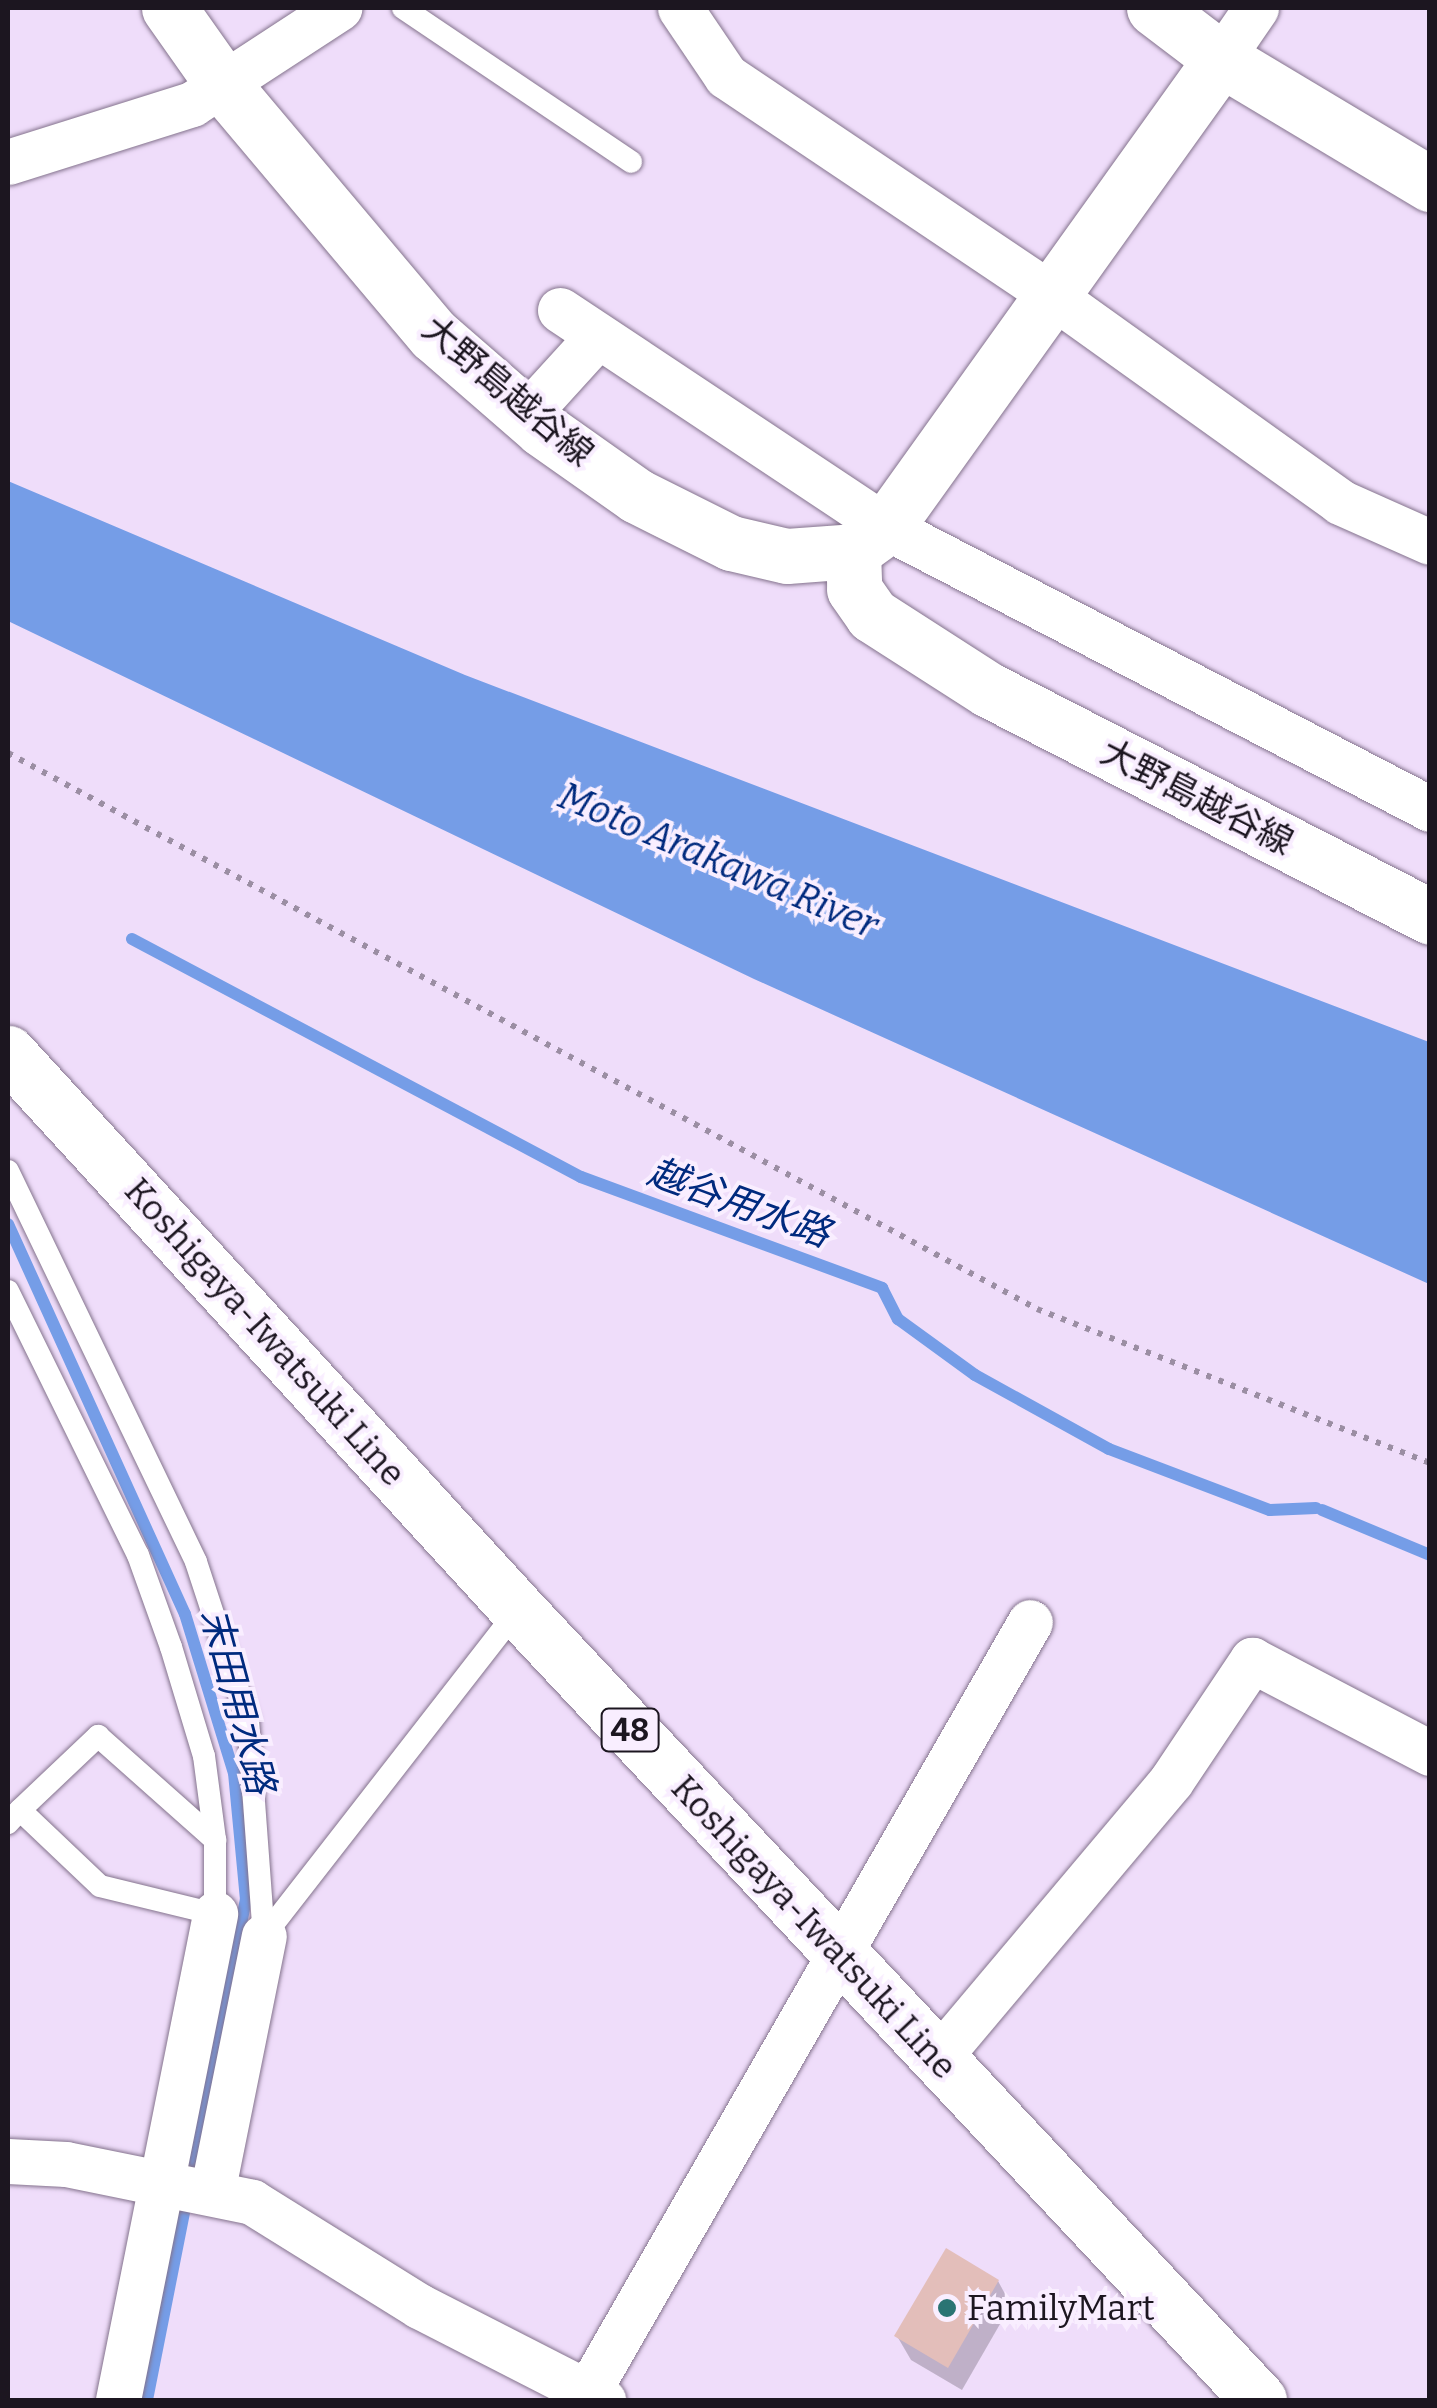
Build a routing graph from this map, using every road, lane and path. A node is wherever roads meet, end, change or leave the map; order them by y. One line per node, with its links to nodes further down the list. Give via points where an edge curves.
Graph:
1 (168, 8): 8 (main road, 大野島越谷線)
2 (339, 8): 8 (street)
3 (403, 8): 10 (lane)
4 (680, 8): 12 (street, via 726,76)
5 (1154, 8): 7 (main road)
6 (1256, 8): 7 (street)
7 (1221, 59): 11 (main road); 12 (main road)
8 (224, 86): 9 (street, via 192,104); 15 (main road, 大野島越谷線, via 434,335)
9 (8, 162)
10 (631, 162)
11 (1430, 184)
12 (1050, 294): 16 (main road); 17 (street, via 1340,502)
13 (560, 310): 14 (street)
14 (598, 336): 15 (street); 16 (street)
15 (526, 415): 16 (main road, 大野島越谷線, via 636,496 730,543 787,556)
16 (870, 539): 19 (street); 20 (main road, 大野島越谷線, via 854,590 872,615 989,690)
17 (1430, 542)
18 (8, 753): 24 (path, via 1037,1309)
19 (1430, 810)
20 (1430, 917)
21 (8, 1053): 25 (main road, Koshigaya-Iwatsuki Line / 48)
22 (8, 1171): 31 (lane, via 196,1562 248,1720)
23 (8, 1291): 29 (lane, via 138,1554 204,1756)
24 (1430, 1463)
25 (518, 1610): 31 (lane); 32 (main road, Koshigaya-Iwatsuki Line / 48)
26 (1030, 1622): 32 (street)
27 (1430, 1753): 33 (street, via 1252,1660 1170,1782)
28 (14, 1816): 29 (lane, via 98,1736); 30 (lane, via 100,1886)
29 (215, 1840): 30 (lane)
30 (215, 1914): 35 (street)
31 (264, 1936): 36 (street)
32 (839, 1952): 33 (main road, Koshigaya-Iwatsuki Line / 48); 37 (street)
33 (938, 2059): 39 (main road, Koshigaya-Iwatsuki Line / 48)
34 (8, 2161): 35 (street, via 66,2164)
35 (162, 2184): 36 (street); 38 (street)
36 (212, 2193): 37 (street, via 252,2202 419,2306)
37 (595, 2397)
38 (118, 2400)
39 (1259, 2400)

